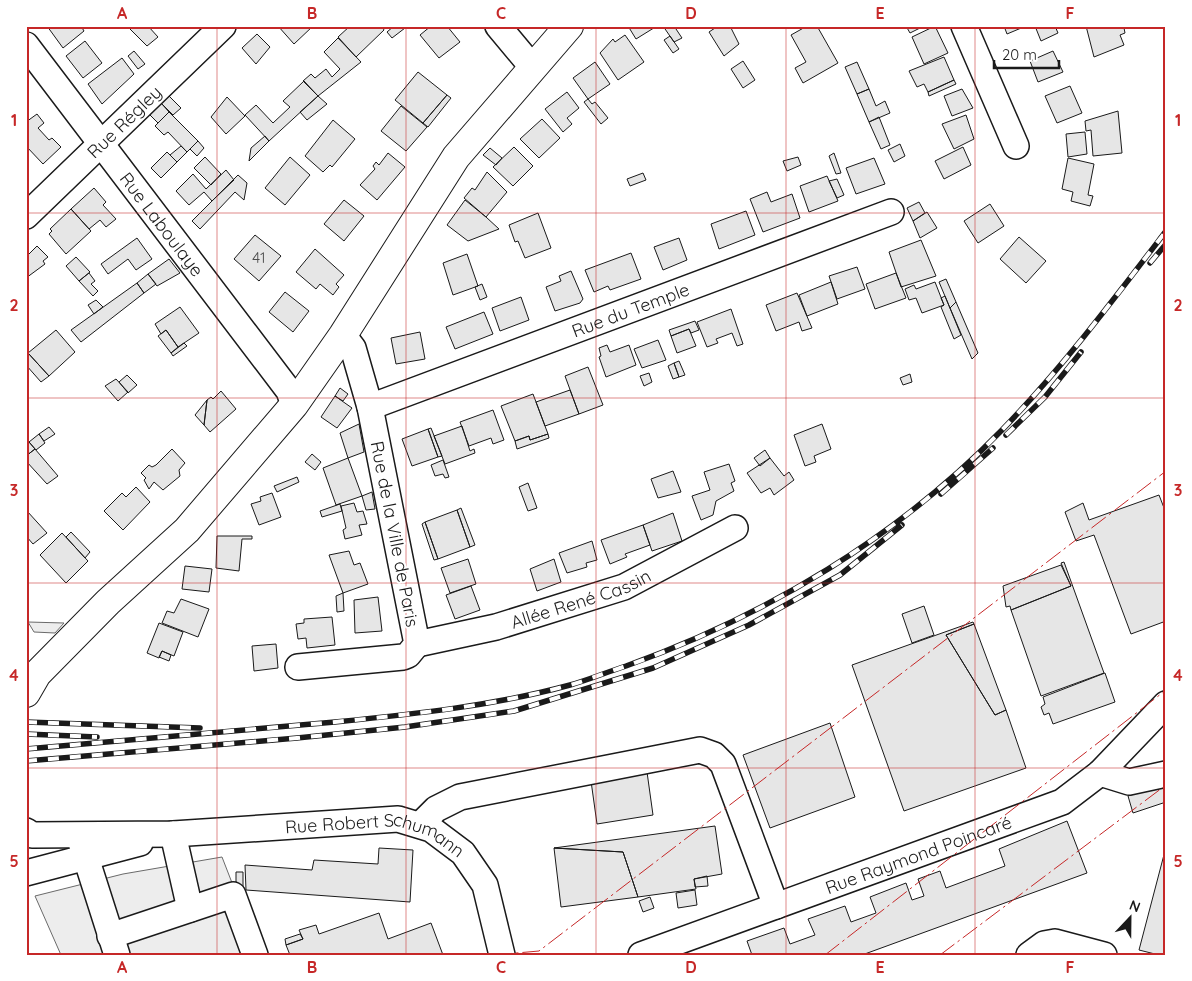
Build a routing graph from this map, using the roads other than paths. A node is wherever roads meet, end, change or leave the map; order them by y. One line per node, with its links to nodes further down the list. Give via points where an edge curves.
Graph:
1 (223, 26): 7 (street, Rue Régley)
2 (498, 26): 6 (street)
3 (570, 26): 6 (main road)
4 (964, 26): 8 (street)
5 (26, 45): 7 (street, Rue Laboulaye)
6 (533, 68): 11 (main road, via 456,157)
7 (102, 145): 10 (street, Rue Régley); 12 (street, Rue Laboulaye, via 288,391)
8 (1016, 146)
9 (891, 212): 13 (street, Rue du Temple)
10 (26, 216)
11 (342, 334): 12 (main road); 13 (street, Rue de la Ville de Paris, via 353,348)
12 (294, 405): 17 (main road, via 187,530)
13 (370, 407): 15 (street, Rue de la Ville de Paris)
14 (735, 528): 15 (street, Allée René Cassin, via 624,587 496,627)
15 (417, 644): 16 (street, Rue de la Ville de Paris, via 403,657)
16 (298, 667)
17 (30, 675)
18 (1166, 704): 19 (street, Rue Raymond Poincaré)
19 (1100, 773): 20 (street, via 1129,782); 26 (street, Rue Raymond Poincaré, via 1062,802)
20 (1166, 774)
21 (420, 825): 23 (street, Rue Robert Schumann, via 398,819); 26 (street, via 436,809 460,797 700,750 714,755 724,764); 30 (street, Rue Robert Schumann, via 431,829 463,853 486,885)
22 (28, 834): 24 (street, Rue Robert Schumann)
23 (173, 834): 24 (street, Rue Robert Schumann); 27 (street)
24 (82, 846): 25 (street, Rue Robert Schumann); 28 (street)
25 (26, 873)
26 (776, 906): 31 (street, Rue Raymond Poincaré)
27 (190, 909): 28 (street); 29 (street, via 233,895)
28 (113, 945)
29 (255, 955)
30 (502, 955)
31 (641, 955)
32 (1030, 955): 33 (street, via 1044,944 1055,942)
33 (1104, 955)

